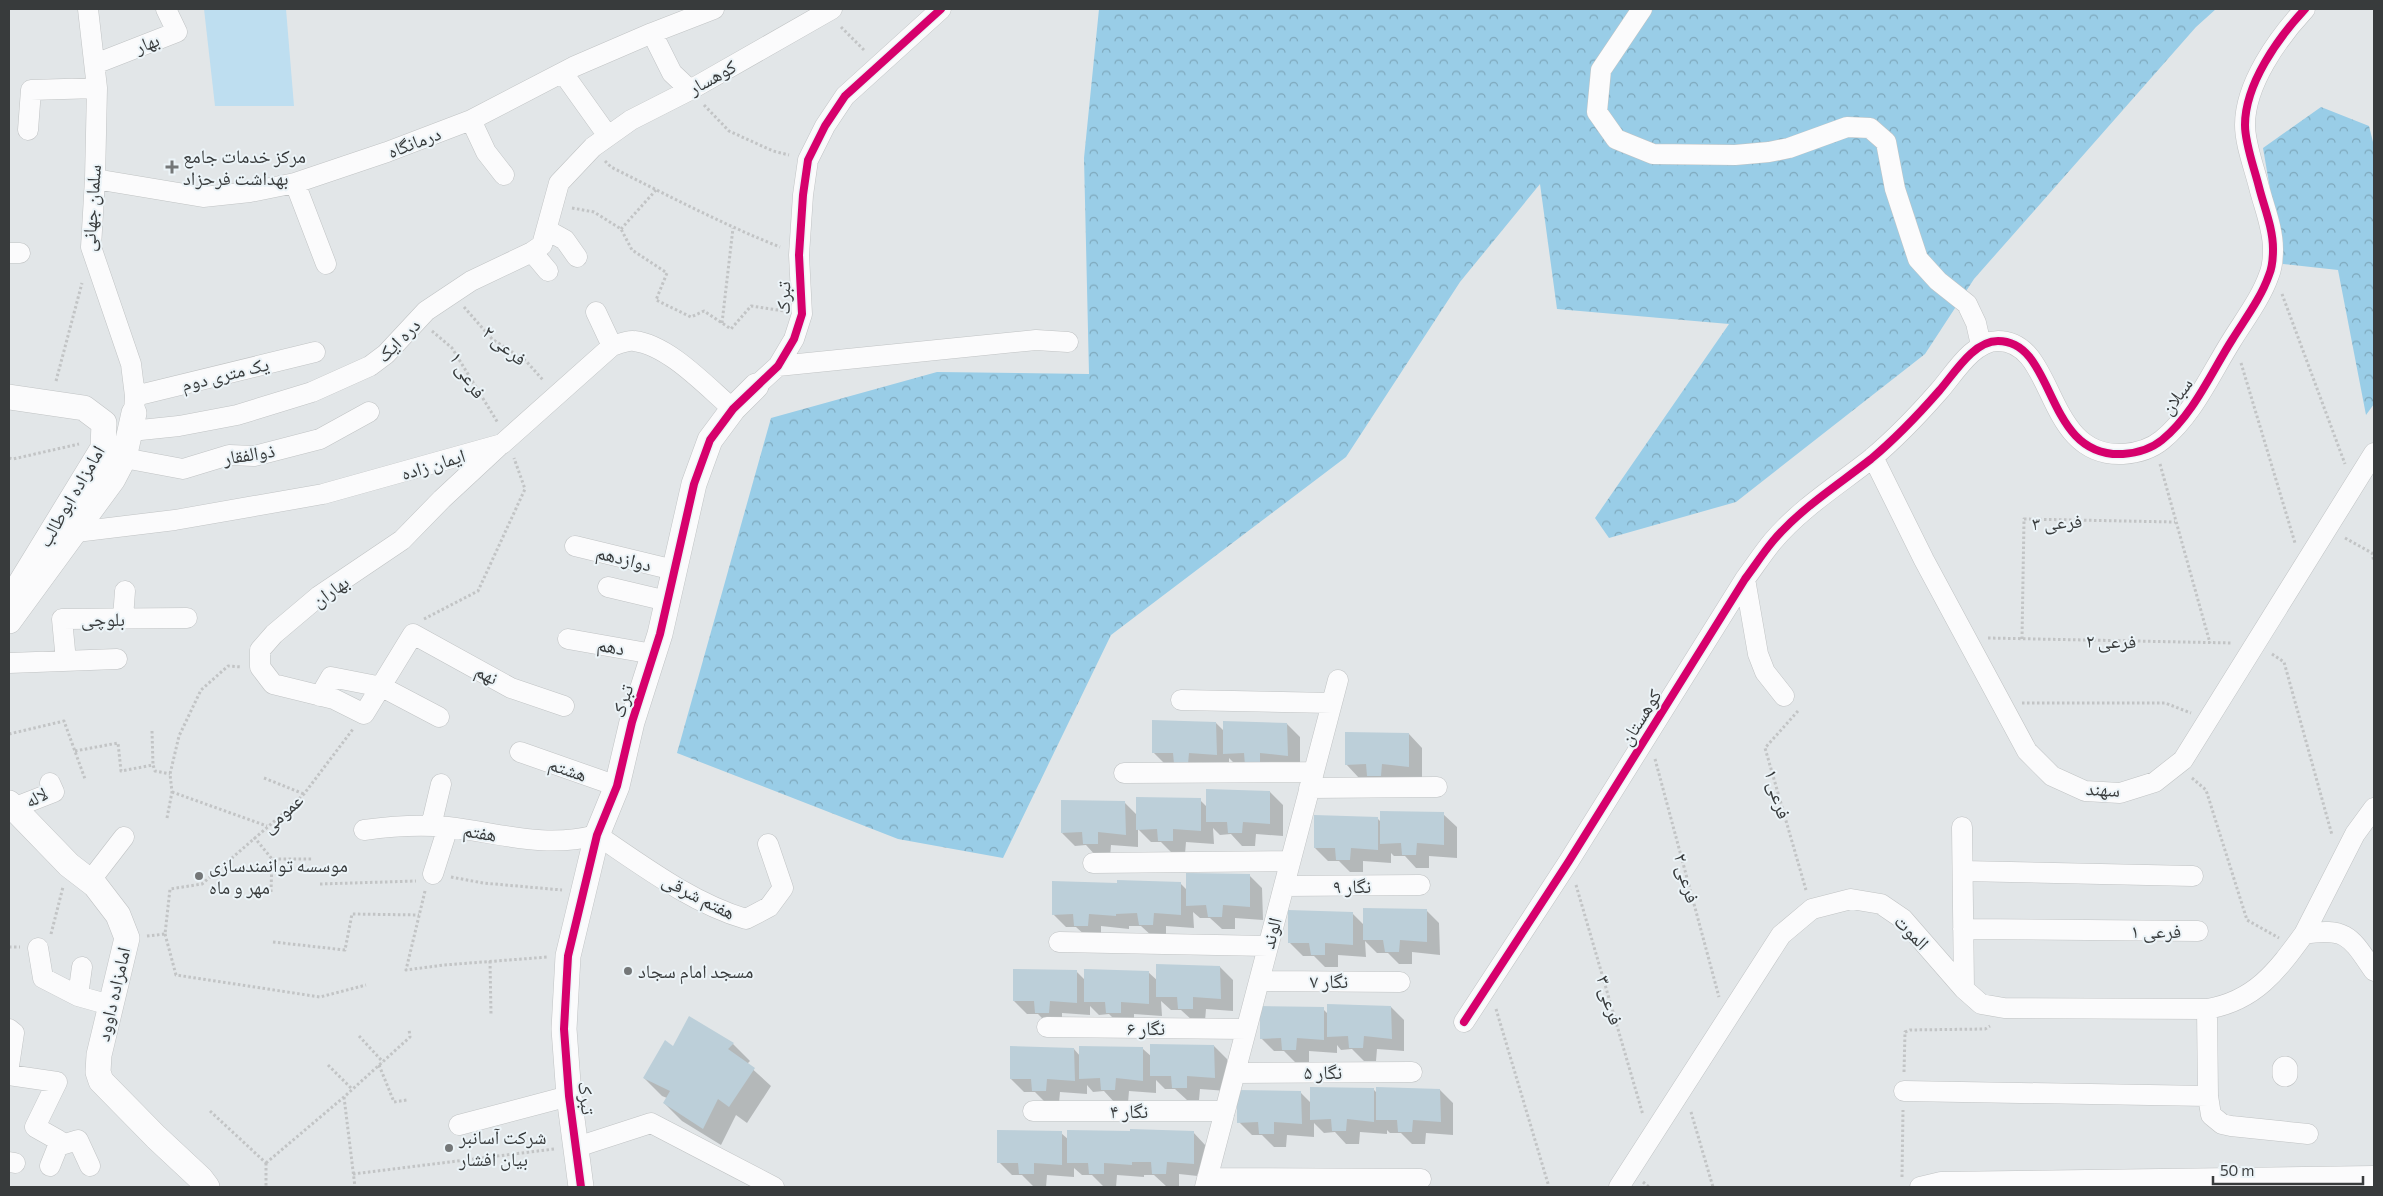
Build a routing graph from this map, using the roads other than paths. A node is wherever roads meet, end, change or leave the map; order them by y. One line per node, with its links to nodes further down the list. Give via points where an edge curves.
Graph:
1 (88, 9): 9 (street, سلمان جهانی)
2 (166, 9): 9 (street, بهار, via 177,32)
3 (714, 9): 8 (street, درمانگاه)
4 (941, 9): 29 (street, تبرک, via 845,96 808,160 799,255 802,314 794,339)
5 (1642, 9): 26 (street, via 1602,70 1597,112 1616,139 1653,154 1735,155 1789,148 1847,127 1870,128 1886,142 1895,189 1918,259 1938,281 1967,304)
6 (2305, 9): 26 (street, سبلان, via 2289,27 2247,100 2245,127 2273,250 2270,274 2187,414 2161,441 2138,453 2111,454 2087,446 2068,428 2032,358 2022,348 2009,342)
7 (830, 10): 12 (street, کوهسار)
8 (652, 33): 10 (street, درمانگاه); 12 (street, via 672,73)
9 (94, 64): 11 (street, سلمان جهانی)
10 (563, 73): 13 (street, درمانگاه); 15 (street)
11 (97, 88): 14 (street, via 31,90); 17 (street, سلمان جهانی)
12 (690, 90): 15 (street, کوهسار, via 631,120)
13 (471, 120): 16 (street, via 486,152); 18 (street, درمانگاه)
14 (28, 130)
15 (600, 142): 19 (street, دره ایک, via 559,183 551,204)
16 (504, 175)
17 (95, 179): 18 (street, درمانگاه, via 203,197); 34 (street, سلمان جهانی, via 91,247 131,364)
18 (295, 184): 22 (street)
19 (547, 230): 20 (street, دره ایک, via 542,245); 21 (street, via 565,240)
20 (532, 252): 23 (street); 34 (street, دره ایک, via 472,281 426,311 386,354 370,366 312,392 237,416 179,426)
21 (577, 257)
22 (326, 264)
23 (548, 271)
24 (596, 312): 27 (street)
25 (1068, 342): 29 (street, via 1036,340)
26 (1981, 345): 37 (street)
27 (612, 346): 32 (street, via 633,340 655,347 678,362); 35 (street, ایمان زاده)
28 (315, 352): 34 (street, یک متری دوم)
29 (778, 366): 30 (street, تبرک)
30 (756, 386): 32 (street, تبرک)
31 (9, 397): 46 (street, امامزاده ابوطالب, via 84,408 104,423 104,448)
32 (733, 410): 41 (street, تبرک, via 710,440 694,484)
33 (369, 412): 38 (street, ذوالفقار, via 320,439 254,456 229,454 183,468)
34 (134, 413): 38 (street)
35 (504, 442): 39 (street, ایمان زاده, via 323,494 175,520); 57 (street, بهاران, via 402,540 319,596 260,650 260,668 273,684)
36 (2374, 452): 37 (street, سهند, via 2183,760 2155,782 2120,793 2085,791 2052,776 2027,751 1924,560)
37 (1873, 457): 42 (street, کوهستان, via 1809,507 1774,540)
38 (124, 458): 39 (street)
39 (76, 532): 49 (street)
40 (574, 546): 41 (street, دوازدهم)
41 (674, 570): 45 (street, تبرک)
42 (1745, 579): 58 (street, via 1758,654 1765,672); 100 (street, کوهستان)
43 (608, 587): 45 (street)
44 (125, 591): 47 (street)
45 (667, 601): 51 (street, تبرک)
46 (9, 602)
47 (122, 618): 48 (street, بلوچی); 53 (street, بلوچی, via 62,619)
48 (187, 618)
49 (9, 621)
50 (568, 639): 51 (street, دهم)
51 (653, 654): 68 (street, تبرک)
52 (117, 660): 53 (street)
53 (66, 662): 54 (street)
54 (9, 663)
55 (1338, 680): 60 (street, الوند)
56 (382, 687): 57 (street, via 331,677); 57 (street, via 364,714 334,698); 61 (street, نهم, via 413,634 511,688); 62 (street)
57 (320, 696)
58 (1784, 696)
59 (1181, 700): 60 (street)
60 (1332, 703): 65 (street, الوند)
61 (564, 706)
62 (439, 717)
63 (520, 752): 68 (street, هشتم)
64 (1124, 773): 65 (street)
65 (1311, 780): 69 (street); 78 (street, الوند)
66 (50, 783): 70 (street, لاله, via 54,792)
67 (441, 784): 72 (street)
68 (617, 786): 75 (street, تبرک)
69 (1437, 787)
70 (11, 805): 82 (street, امامزاده داوود)
71 (2374, 808): 88 (street, الموت, via 2355,834)
72 (440, 826): 74 (street, هفتم, via 405,824); 75 (street, هفتم, via 558,842); 83 (street)
73 (1962, 827): 80 (street)
74 (364, 830)
75 (597, 835): 77 (street, هفتم شرقی, via 669,882 726,913 746,918 769,906 783,888); 109 (street, تبرک, via 568,956 564,1029)
76 (124, 837): 82 (street)
77 (768, 844)
78 (1290, 861): 79 (street); 84 (street, الوند)
79 (1093, 863)
80 (1963, 872): 81 (street); 86 (street)
81 (2193, 876)
82 (90, 882): 98 (street, امامزاده داوود, via 118,914 127,938)
83 (429, 882)
84 (1284, 886): 85 (street, نگار ۹); 90 (street, الوند)
85 (1420, 886)
86 (1963, 929): 87 (street, فرعی ۱); 96 (street)
87 (2198, 931)
88 (2300, 940): 93 (street, via 2326,930 2341,933 2355,943); 99 (street, الموت, via 2272,975 2252,992 2228,1006)
89 (1059, 942): 90 (street)
90 (1268, 946): 94 (street, الوند)
91 (38, 948): 97 (street, via 43,978)
92 (82, 967): 97 (street)
93 (2374, 971)
94 (1258, 981): 95 (street, نگار ۷); 103 (street, الوند)
95 (1400, 982)
96 (1964, 989): 99 (street, الموت, via 1981,1004 2004,1008); 125 (street, الموت, via 1902,919 1881,904 1851,899 1812,909 1781,935)
97 (78, 996): 98 (street)
98 (110, 1005): 122 (street, امامزاده داوود, via 99,1055 101,1081)
99 (2207, 1009): 110 (street)
100 (1464, 1022)
101 (1047, 1027): 103 (street, نگار ۶)
102 (9, 1028): 104 (street, via 14,1033)
103 (1246, 1029): 106 (street, الوند)
104 (9, 1066)
105 (1412, 1072): 106 (street, نگار ۵)
106 (1235, 1073): 112 (street, الوند)
107 (9, 1075): 115 (street, via 57,1082 35,1127 58,1140)
108 (1904, 1091): 110 (street)
109 (569, 1096): 113 (street); 116 (street, تبرک)
110 (2208, 1096): 114 (street, via 2211,1115 2222,1124)
111 (1033, 1111): 112 (street, نگار ۴)
112 (1224, 1112): 121 (street, الوند)
113 (460, 1125)
114 (2308, 1134)
115 (58, 1146): 117 (street); 118 (street, via 78,1140)
116 (577, 1146): 123 (street, تبرک); 124 (street, via 651,1123)
117 (50, 1166)
118 (90, 1166)
119 (2374, 1176): 126 (street, via 1941,1182)
120 (1421, 1178): 121 (street)
121 (1206, 1183)
122 (198, 1184)
123 (581, 1187)
124 (774, 1187)
125 (1619, 1187)
126 (1920, 1187)

